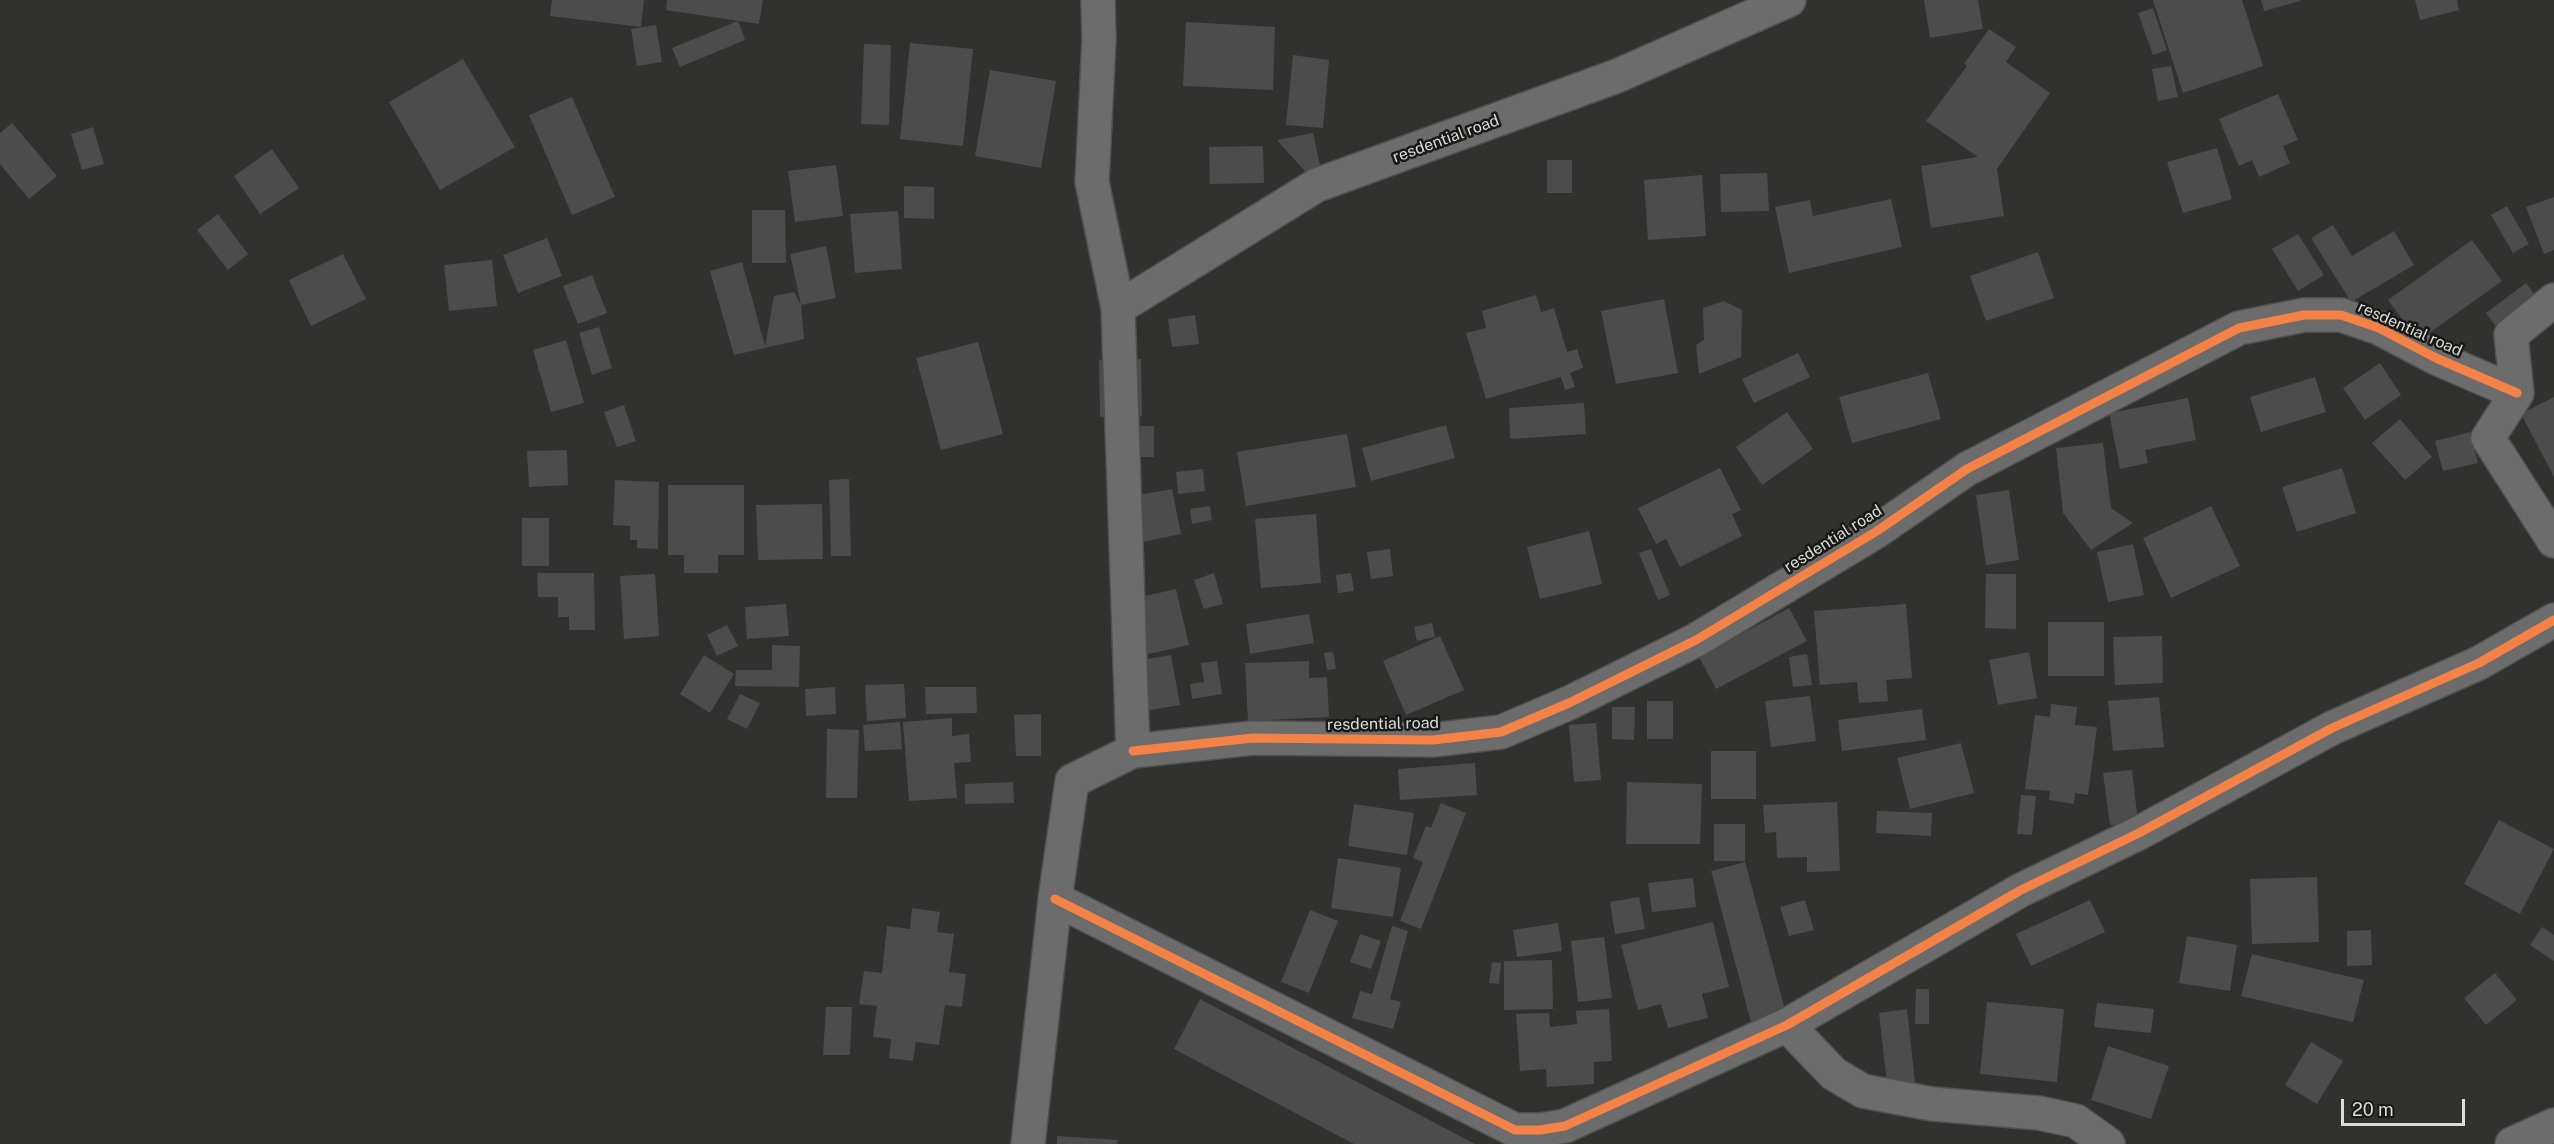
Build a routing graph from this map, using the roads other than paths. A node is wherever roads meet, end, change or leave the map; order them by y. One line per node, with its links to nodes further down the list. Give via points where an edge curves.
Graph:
1 (1098, 0): 4 (street, via 1092,182)
2 (1789, 0): 4 (street, resdential road, via 1617,76 1317,185)
3 (2554, 300): 5 (street, via 2511,335)
4 (1118, 308): 8 (street)
5 (2517, 393): 6 (street, via 2488,438); 8 (street, resdential road, via 2379,328 2341,315 2304,315 2239,328 1967,469 1877,531 1696,640 1501,732 1433,740 1253,738)
6 (2554, 541)
7 (2554, 620): 10 (street, via 2479,663 2332,728 2139,833 2021,890)
8 (1134, 751): 9 (street, resdential road, via 1072,781)
9 (1055, 899): 10 (street, via 1515,1130 1565,1126); 12 (street, resdential road)
10 (1787, 1025): 13 (street, via 1834,1074 1863,1091 1932,1104 2039,1113 2076,1121)
11 (2554, 1125): 14 (street)
12 (1028, 1144)
13 (2108, 1144)
14 (2512, 1144)

